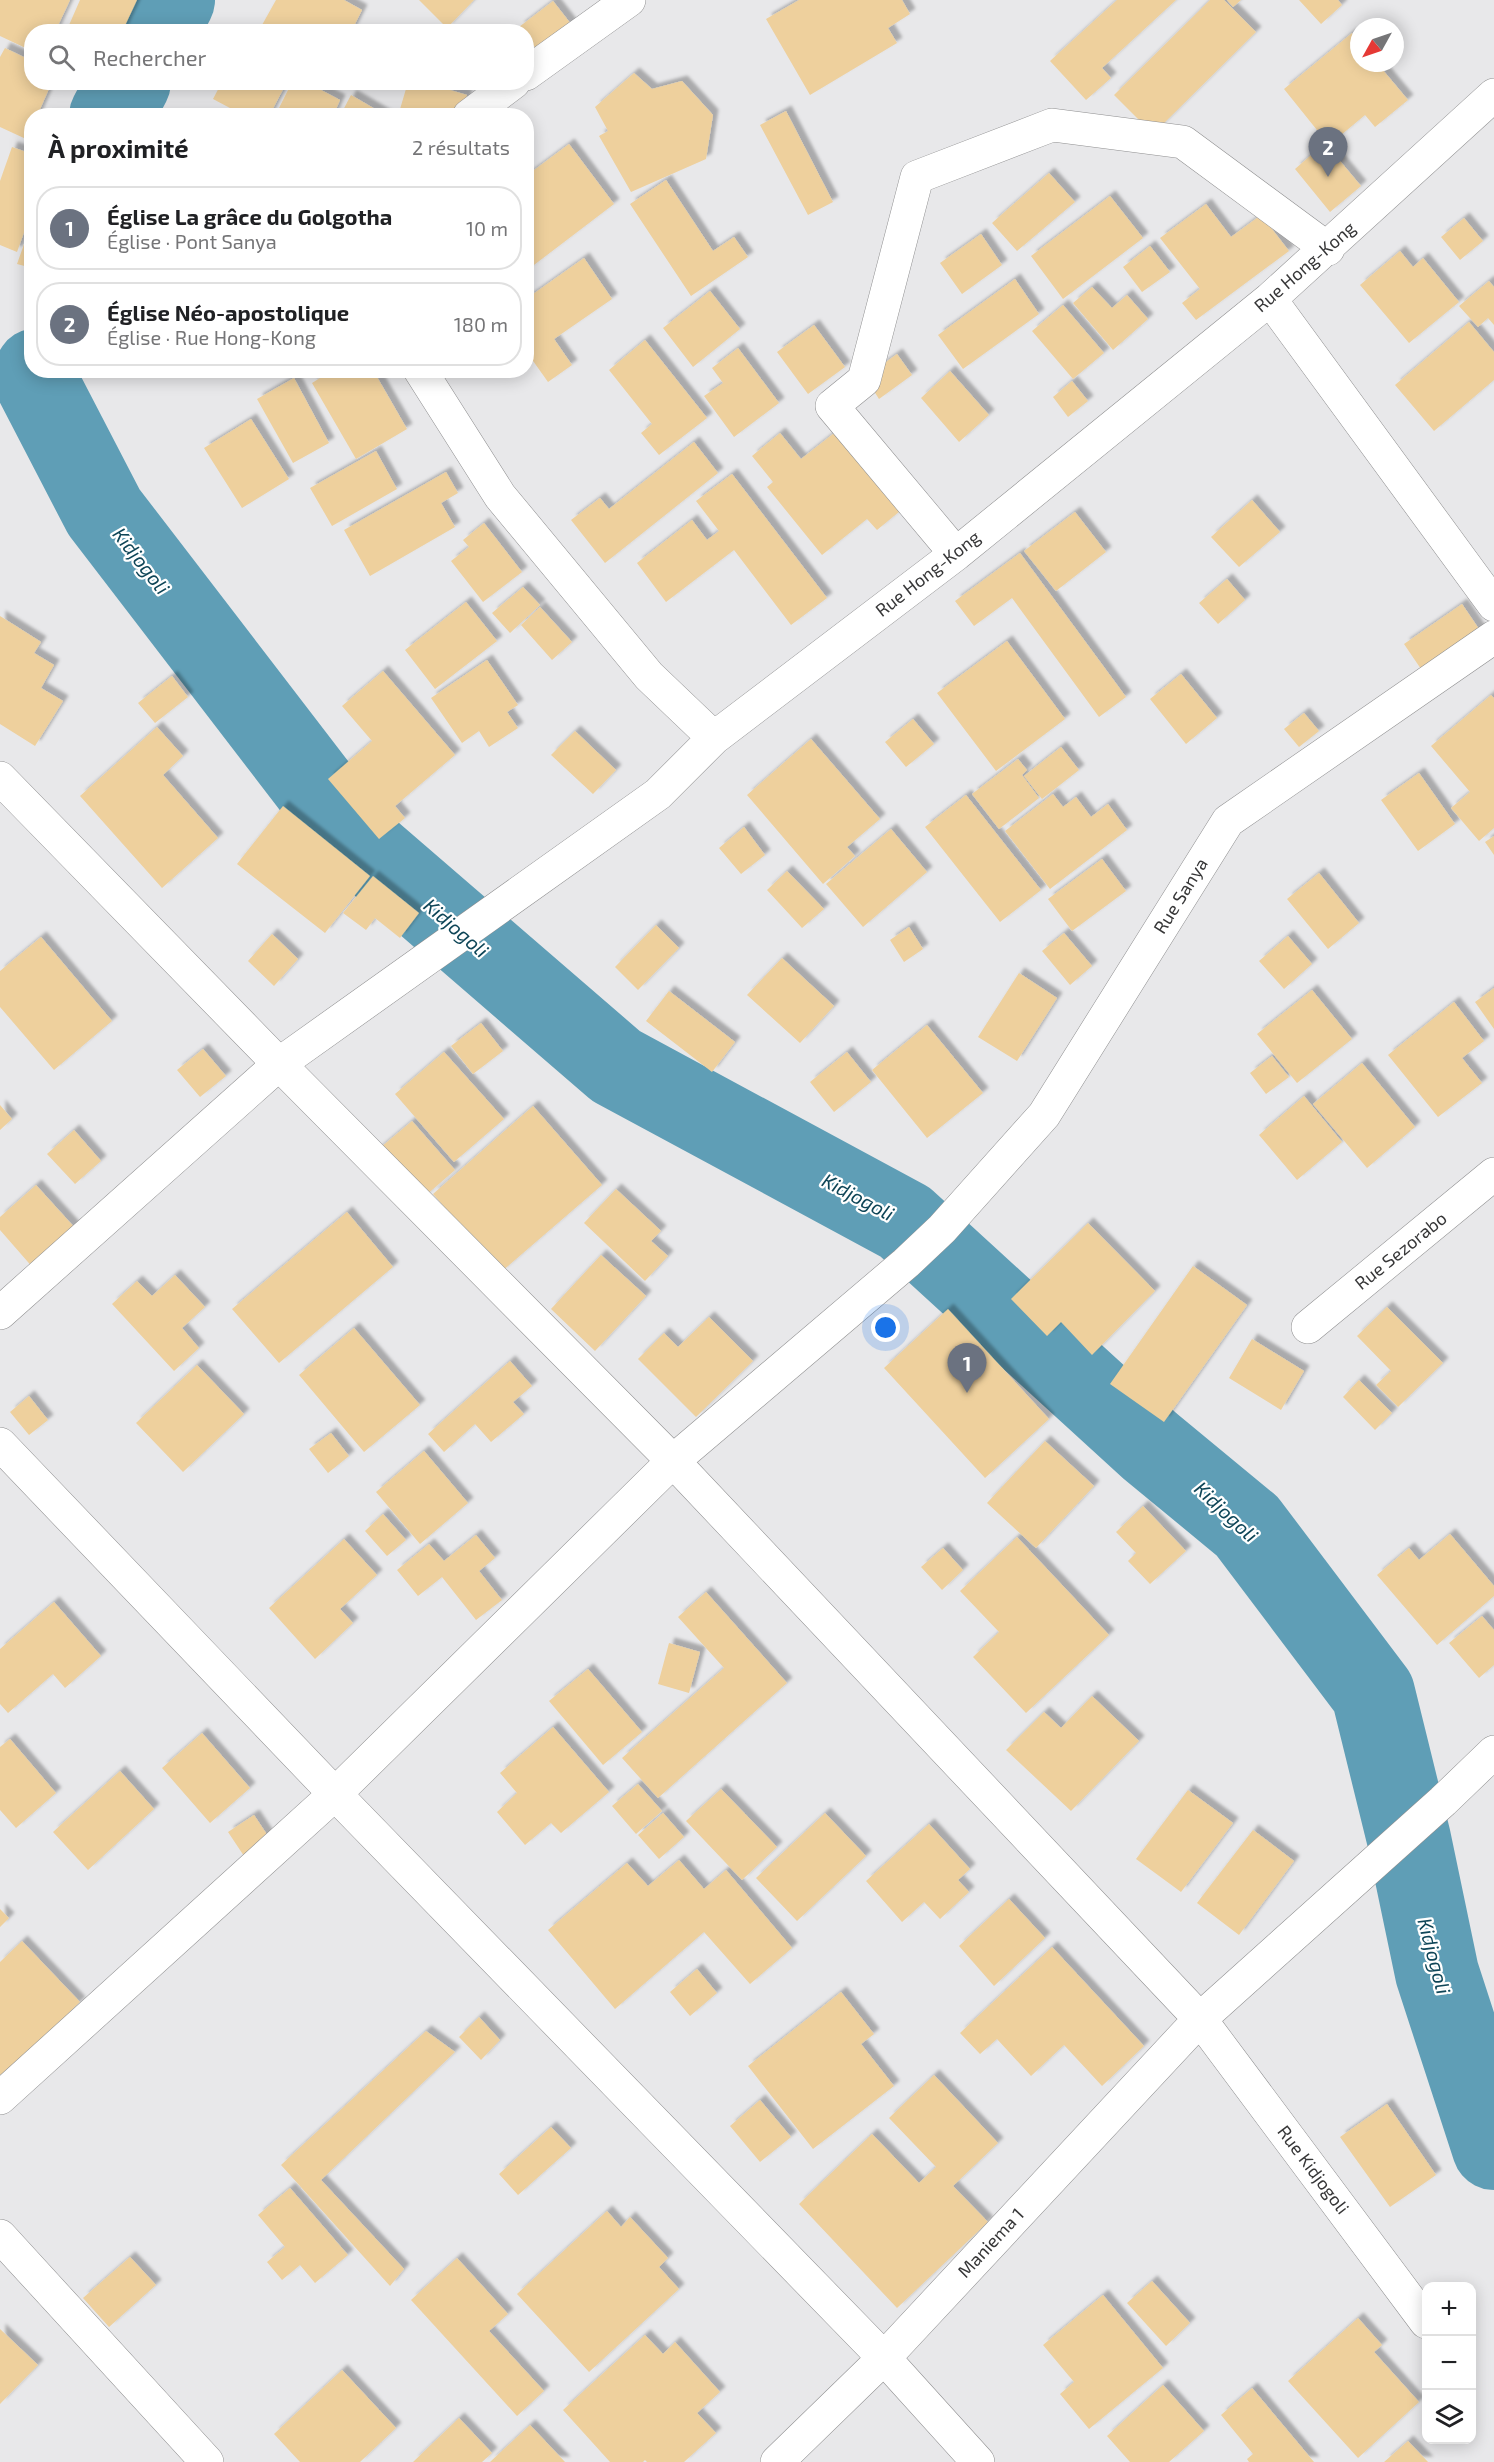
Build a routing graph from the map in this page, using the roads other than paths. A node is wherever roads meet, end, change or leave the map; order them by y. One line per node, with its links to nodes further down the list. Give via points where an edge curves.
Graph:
1 (629, 0): 2 (street)
2 (534, 68)
3 (503, 90): 5 (street)
4 (1494, 95): 6 (street, Rue Hong-Kong)
5 (479, 108)
6 (1328, 249): 7 (street, Rue Hong-Kong); 9 (street, via 1183,142 1052,124 917,177 864,380 832,406)
7 (1270, 299): 9 (street, Rue Hong-Kong); 10 (street)
8 (425, 378): 12 (street, via 500,496 649,676)
9 (956, 554): 12 (street, Rue Hong-Kong)
10 (1494, 605)
11 (1494, 637): 19 (street, Rue Sanya, via 1228,821 1044,1115 942,1229 906,1263)
12 (714, 738): 14 (street, Rue Hong-Kong, via 658,794)
13 (0, 778): 14 (street, Rue Kidjogoli)
14 (279, 1064): 16 (street, Rue Hong-Kong); 19 (street, Rue Kidjogoli)
15 (1494, 1174): 17 (street, Rue Sezorabo)
16 (0, 1313)
17 (1308, 1327)
18 (0, 1444): 21 (street)
19 (673, 1461): 21 (street, Rue Sanya); 22 (street, Rue Kidjogoli)
20 (1494, 1752): 22 (street, Maniema 1)
21 (335, 1794): 23 (street, Rue Sanya); 26 (street)
22 (1200, 2019): 25 (street, Rue Kidjogoli); 26 (street, Maniema 1)
23 (0, 2098)
24 (0, 2235): 27 (street)
25 (1422, 2317)
26 (884, 2358): 28 (street, Maniema 1); 29 (street)
27 (207, 2462)
28 (777, 2462)
29 (978, 2462)

